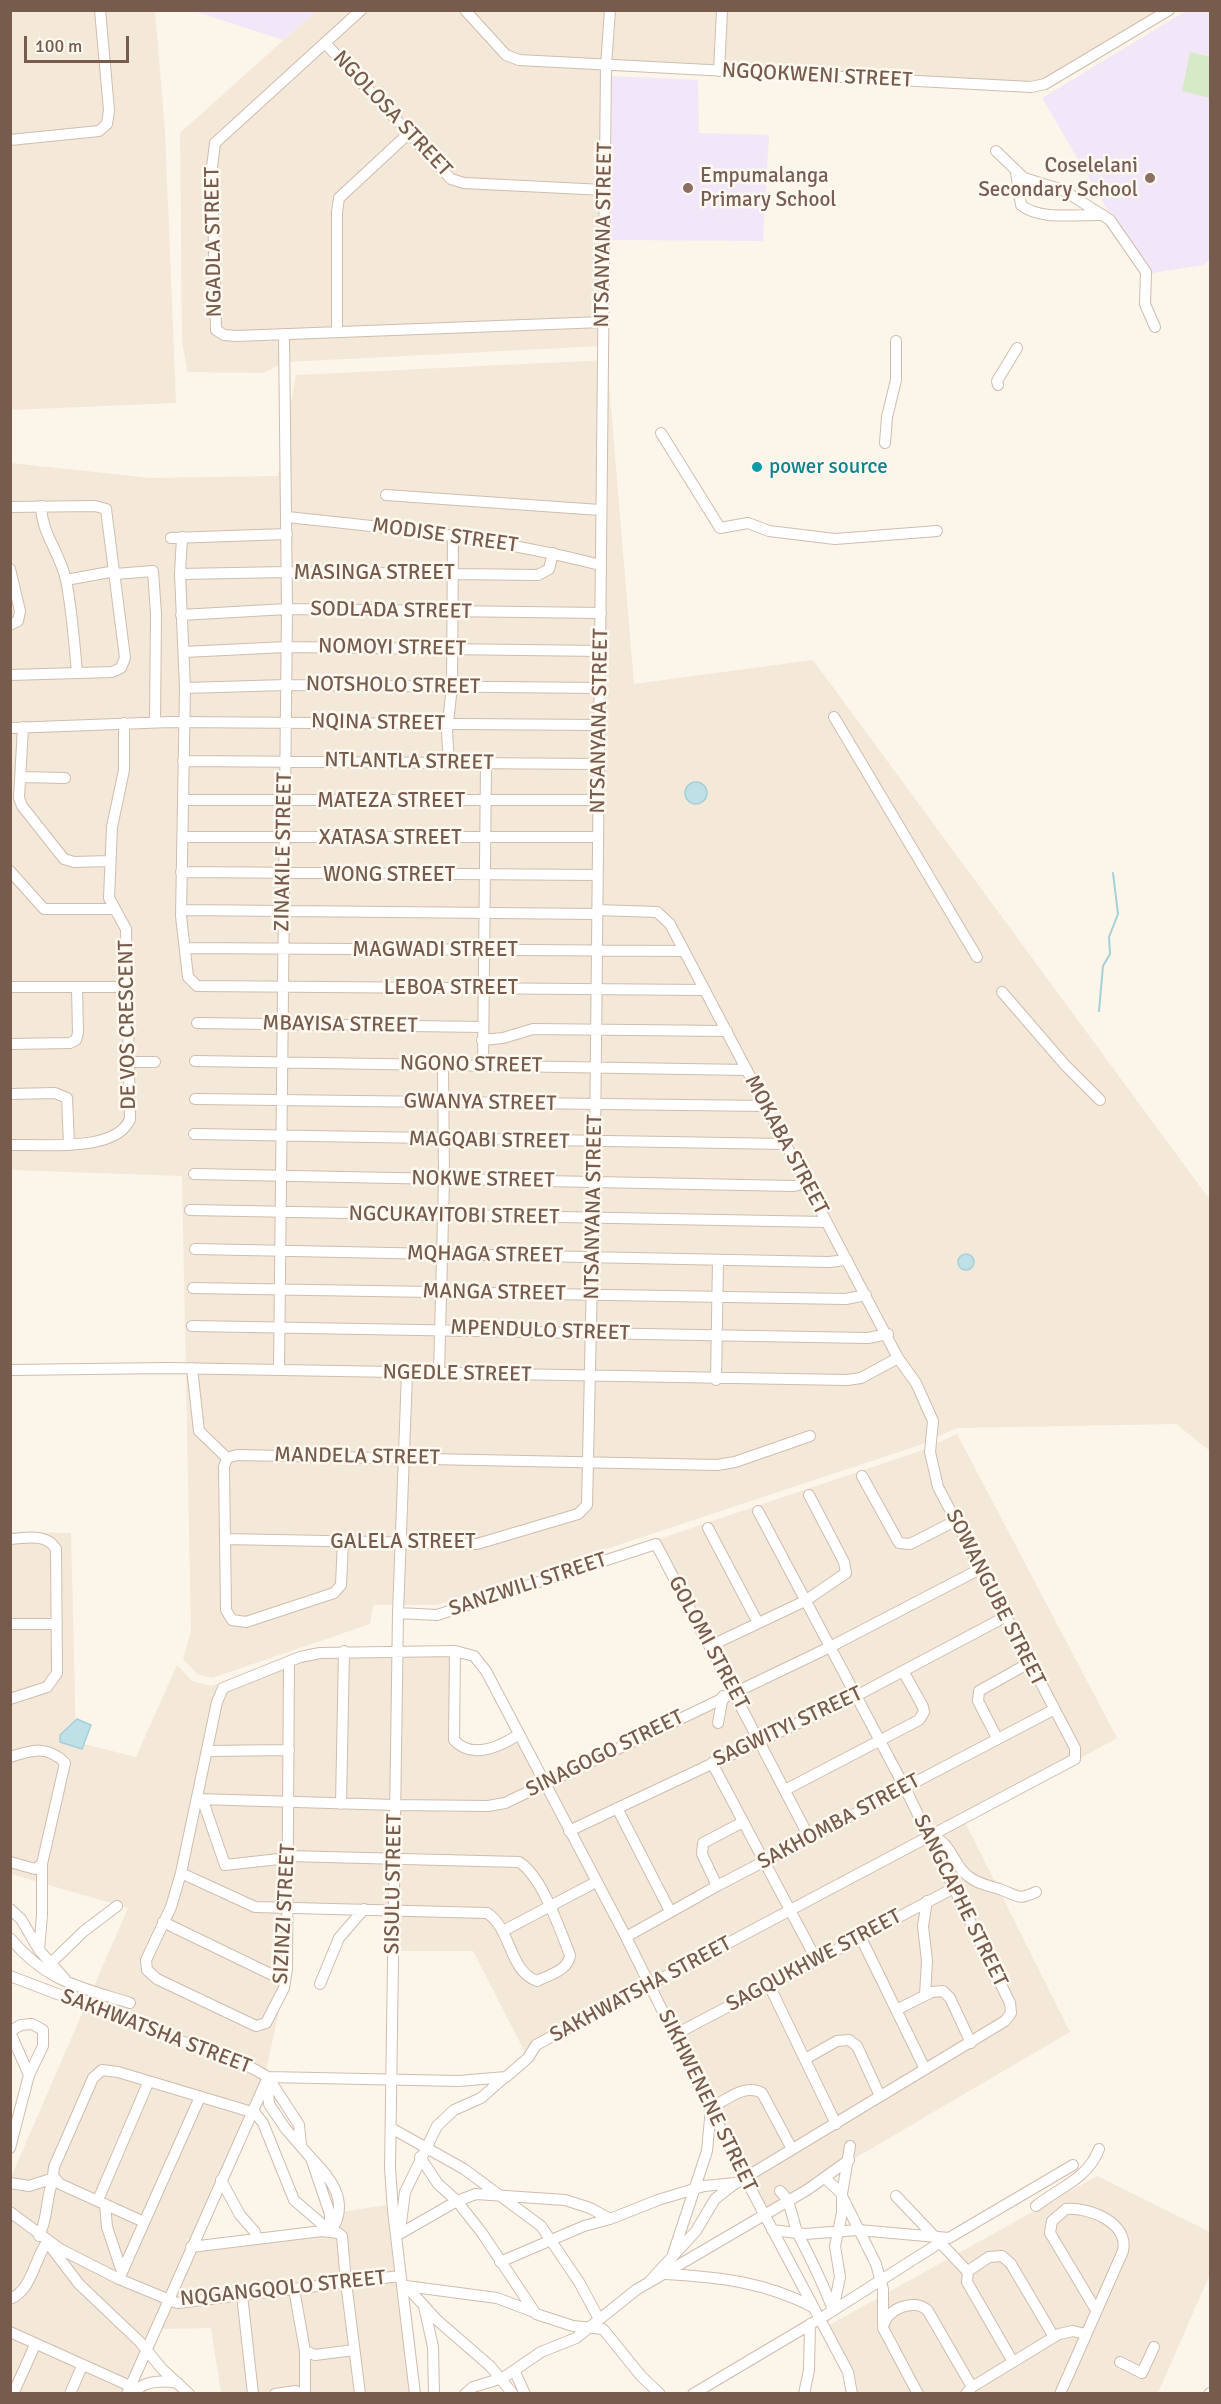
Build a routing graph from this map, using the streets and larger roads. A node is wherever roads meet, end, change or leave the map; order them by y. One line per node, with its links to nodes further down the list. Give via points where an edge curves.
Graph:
1 (100, 10): 12 (street, via 107,124 99,130)
2 (361, 10): 8 (street, NGADLA STREET)
3 (465, 10): 9 (street, NGQOKWENI STREET, via 511,58)
4 (610, 10): 9 (street, NTSANYANA STREET)
5 (722, 10): 10 (street)
6 (1169, 10): 7 (street, NGQOKWENI STREET)
7 (1151, 15): 10 (street, NGQOKWENI STREET, via 1038,87)
8 (325, 43): 11 (street, NGOLOSA STREET); 20 (street, NGADLA STREET, via 220,137 213,150 216,330 229,336)
9 (606, 66): 10 (street, NGQOKWENI STREET); 15 (street, NTSANYANA STREET)
10 (719, 71)
11 (408, 134): 15 (street, NGOLOSA STREET, via 444,174 457,182); 19 (street, via 339,198)
12 (10, 140)
13 (996, 151): 14 (street)
14 (1016, 172): 16 (street, via 1063,190); 16 (street, via 1021,205 1026,210)
15 (604, 190): 17 (street, NTSANYANA STREET)
16 (1103, 216): 18 (street, via 1146,272 1145,304)
17 (603, 322): 19 (street, NGADLA STREET); 29 (street, NTSANYANA STREET)
18 (1155, 327)
19 (337, 331): 20 (street, NGADLA STREET)
20 (284, 334): 30 (street, ZINAKILE STREET)
21 (896, 341): 25 (street, via 896,380)
22 (1017, 348): 23 (street)
23 (998, 385)
24 (661, 433): 31 (street, via 720,528 748,523 769,531 835,539)
25 (885, 443)
26 (386, 495): 29 (street)
27 (10, 507): 28 (street)
28 (41, 507): 37 (street, via 104,508); 41 (street, via 42,525 59,554)
29 (600, 510): 35 (street, NTSANYANA STREET)
30 (287, 517): 32 (street, ZINAKILE STREET); 33 (street, MODISE STREET)
31 (937, 531)
32 (287, 534): 38 (street, ZINAKILE STREET); 40 (street, via 176,537)
33 (453, 534): 34 (street, MODISE STREET); 39 (street)
34 (553, 553): 35 (street, MODISE STREET); 39 (street, MASINGA STREET, via 549,569 538,576)
35 (600, 565): 44 (street, NTSANYANA STREET)
36 (10, 569): 46 (street, via 20,611 18,621)
37 (115, 572): 41 (street); 51 (street, via 124,664 112,672); 58 (street, via 153,571)
38 (287, 573): 39 (street, MASINGA STREET); 40 (street, MASINGA STREET); 42 (street, ZINAKILE STREET)
39 (452, 573): 43 (street)
40 (180, 574): 45 (street)
41 (66, 580): 51 (street)
42 (287, 609): 43 (street, SODLADA STREET); 45 (street, SODLADA STREET); 47 (street, ZINAKILE STREET)
43 (452, 612): 44 (street, SODLADA STREET); 48 (street)
44 (602, 613): 49 (street, NTSANYANA STREET)
45 (181, 615): 50 (street)
46 (10, 625)
47 (286, 647): 48 (street, NOMOYI STREET); 50 (street, NOMOYI STREET); 53 (street, ZINAKILE STREET)
48 (453, 649): 49 (street, NOMOYI STREET); 54 (street)
49 (601, 651): 56 (street, NTSANYANA STREET)
50 (184, 652): 55 (street)
51 (77, 672): 52 (street)
52 (10, 675)
53 (286, 685): 54 (street, NOTSHOLO STREET); 55 (street, NOTSHOLO STREET); 60 (street, ZINAKILE STREET)
54 (452, 686): 56 (street, NOTSHOLO STREET); 62 (street)
55 (185, 688): 59 (street)
56 (600, 688): 63 (street, NTSANYANA STREET)
57 (834, 717): 98 (street)
58 (155, 722): 59 (street, NQINA STREET); 61 (street, NQINA STREET)
59 (184, 722): 60 (street, NQINA STREET); 66 (street)
60 (285, 722): 62 (street, NQINA STREET); 67 (street, ZINAKILE STREET)
61 (124, 723): 64 (street, NQINA STREET); 82 (street, DE VOS CRESCENT, via 124,770 112,820)
62 (450, 724): 63 (street, NQINA STREET); 68 (street)
63 (600, 725): 70 (street, NTSANYANA STREET)
64 (23, 727): 65 (street, NQINA STREET); 71 (street)
65 (10, 728)
66 (183, 761): 67 (street, NTLANTLA STREET); 74 (street)
67 (285, 761): 68 (street, NTLANTLA STREET); 76 (street, ZINAKILE STREET)
68 (449, 763): 69 (street, NTLANTLA STREET)
69 (486, 764): 70 (street, NTLANTLA STREET); 77 (street)
70 (598, 764): 75 (street, NTSANYANA STREET)
71 (22, 777): 72 (street); 73 (street)
72 (65, 778)
73 (15, 797): 82 (street, via 64,859)
74 (183, 800): 76 (street, MATEZA STREET); 78 (street)
75 (598, 800): 77 (street, MATEZA STREET); 80 (street, NTSANYANA STREET)
76 (285, 801): 77 (street, MATEZA STREET); 81 (street, ZINAKILE STREET)
77 (486, 801): 79 (street)
78 (183, 837): 81 (street, XATASA STREET); 84 (street)
79 (486, 837): 80 (street, XATASA STREET); 81 (street, XATASA STREET); 86 (street)
80 (597, 837): 87 (street, NTSANYANA STREET)
81 (284, 838): 85 (street, ZINAKILE STREET)
82 (110, 861): 88 (street, DE VOS CRESCENT, via 109,898)
83 (10, 871): 88 (street, via 44,909)
84 (181, 872): 85 (street, WONG STREET); 89 (street)
85 (284, 874): 86 (street, WONG STREET); 91 (street, ZINAKILE STREET)
86 (485, 875): 87 (street, WONG STREET); 92 (street)
87 (597, 875): 90 (street, NTSANYANA STREET)
88 (113, 909): 100 (street, DE VOS CRESCENT, via 126,929)
89 (182, 910): 91 (street, MOKABA STREET); 93 (street)
90 (597, 911): 92 (street, MOKABA STREET); 96 (street, NTSANYANA STREET); 97 (street, MOKABA STREET, via 663,914)
91 (283, 912): 92 (street, MOKABA STREET); 94 (street, ZINAKILE STREET)
92 (484, 912): 95 (street)
93 (186, 948): 94 (street, MAGWADI STREET); 101 (street, LEBOA STREET, via 188,977 197,986)
94 (283, 949): 95 (street, MAGWADI STREET); 101 (street, ZINAKILE STREET)
95 (484, 950): 96 (street, MAGWADI STREET); 103 (street)
96 (596, 951): 97 (street, MAGWADI STREET); 104 (street, NTSANYANA STREET)
97 (684, 951): 105 (street, MOKABA STREET)
98 (977, 957)
99 (10, 987): 102 (street)
100 (127, 987): 102 (street); 115 (street, DE VOS CRESCENT)
101 (284, 987): 103 (street, LEBOA STREET); 108 (street, ZINAKILE STREET)
102 (77, 988): 113 (street, via 76,1040)
103 (483, 988): 104 (street, LEBOA STREET); 109 (street)
104 (595, 989): 105 (street, LEBOA STREET); 110 (street, NTSANYANA STREET)
105 (705, 990): 111 (street, MOKABA STREET)
106 (1002, 992): 124 (street)
107 (197, 1023): 108 (street, MBAYISA STREET)
108 (283, 1024): 109 (street, MBAYISA STREET); 117 (street, ZINAKILE STREET)
109 (482, 1027): 112 (street)
110 (595, 1029): 111 (street); 112 (street, via 526,1029 503,1038); 120 (street, NTSANYANA STREET)
111 (726, 1031): 121 (street, MOKABA STREET)
112 (482, 1040): 119 (street)
113 (10, 1044)
114 (195, 1061): 117 (street, NGONO STREET)
115 (129, 1062): 116 (street); 133 (street, DE VOS CRESCENT, via 131,1113 125,1128 95,1143)
116 (155, 1062)
117 (283, 1062): 118 (street, NGONO STREET); 125 (street, ZINAKILE STREET)
118 (443, 1065): 119 (street, NGONO STREET); 126 (street)
119 (483, 1065): 120 (street, NGONO STREET)
120 (595, 1068): 121 (street, NGONO STREET); 127 (street, NTSANYANA STREET)
121 (747, 1070): 128 (street, MOKABA STREET)
122 (10, 1094): 133 (street, via 55,1093 67,1098)
123 (195, 1100): 125 (street, GWANYA STREET)
124 (1100, 1100)
125 (282, 1101): 126 (street, GWANYA STREET); 130 (street, ZINAKILE STREET)
126 (444, 1102): 127 (street, GWANYA STREET); 131 (street)
127 (595, 1105): 128 (street, GWANYA STREET); 132 (street, NTSANYANA STREET)
128 (766, 1106): 134 (street, MOKABA STREET)
129 (194, 1134): 130 (street, MAGQABI STREET)
130 (282, 1137): 131 (street, MAGQABI STREET); 137 (street, ZINAKILE STREET)
131 (444, 1140): 132 (street, MAGQABI STREET); 138 (street)
132 (595, 1142): 134 (street, MAGQABI STREET); 139 (street, NTSANYANA STREET)
133 (69, 1144): 135 (street, DE VOS CRESCENT)
134 (785, 1144): 140 (street, MOKABA STREET)
135 (10, 1145)
136 (194, 1174): 137 (street, NOKWE STREET)
137 (282, 1176): 138 (street, NOKWE STREET); 142 (street, ZINAKILE STREET)
138 (444, 1179): 139 (street, NOKWE STREET); 143 (street)
139 (594, 1182): 140 (street, NOKWE STREET, via 794,1186); 144 (street, NTSANYANA STREET)
140 (807, 1183): 145 (street, MOKABA STREET)
141 (190, 1210): 142 (street, NGCUKAYITOBI STREET)
142 (282, 1213): 143 (street, NGCUKAYITOBI STREET); 147 (street, ZINAKILE STREET)
143 (442, 1216): 144 (street, NGCUKAYITOBI STREET); 148 (street)
144 (593, 1219): 145 (street, NGCUKAYITOBI STREET); 149 (street, NTSANYANA STREET)
145 (826, 1222): 151 (street, MOKABA STREET)
146 (195, 1249): 147 (street, MQHAGA STREET)
147 (281, 1250): 148 (street, MQHAGA STREET); 153 (street, ZINAKILE STREET)
148 (442, 1253): 149 (street, MQHAGA STREET); 154 (street)
149 (592, 1257): 150 (street, MQHAGA STREET); 155 (street, NTSANYANA STREET)
150 (718, 1260): 151 (street, MQHAGA STREET); 157 (street)
151 (847, 1260): 156 (street, MOKABA STREET)
152 (193, 1288): 153 (street, MANGA STREET)
153 (280, 1288): 154 (street, MANGA STREET); 159 (street, ZINAKILE STREET)
154 (441, 1292): 155 (street, MANGA STREET); 160 (street)
155 (592, 1294): 157 (street, MANGA STREET); 161 (street, NTSANYANA STREET)
156 (866, 1295): 157 (street, MANGA STREET, via 852,1299); 162 (street, MOKABA STREET)
157 (718, 1297): 163 (street)
158 (192, 1326): 159 (street, MPENDULO STREET)
159 (280, 1326): 160 (street, MPENDULO STREET); 167 (street, ZINAKILE STREET)
160 (439, 1328): 161 (street, MPENDULO STREET); 169 (street)
161 (592, 1333): 163 (street, MPENDULO STREET); 170 (street, NTSANYANA STREET)
162 (888, 1334): 163 (street, MPENDULO STREET, via 868,1338); 164 (street, MOKABA STREET)
163 (717, 1335): 171 (street)
164 (898, 1358): 171 (street, NGEDLE STREET, via 855,1380); 173 (street, MOKABA STREET, via 931,1414)
165 (192, 1368): 166 (street, NGEDLE STREET); 167 (street, NGEDLE STREET); 174 (street, via 199,1431)
166 (10, 1370)
167 (279, 1370): 168 (street, NGEDLE STREET)
168 (407, 1373): 169 (street, NGEDLE STREET); 175 (street, SISULU STREET)
169 (439, 1373): 170 (street, NGEDLE STREET)
170 (591, 1376): 171 (street, NGEDLE STREET); 176 (street, GALELA STREET)
171 (716, 1380)
172 (810, 1436): 176 (street, MANDELA STREET, via 717,1465)
173 (933, 1437): 180 (street, SOWANGUBE STREET, via 930,1452 935,1480)
174 (227, 1458): 175 (street, MANDELA STREET); 183 (street)
175 (405, 1458): 176 (street, MANDELA STREET); 185 (street, SISULU STREET)
176 (589, 1462): 185 (street, GALELA STREET, via 587,1505 578,1514 477,1544)
177 (862, 1476): 180 (street, via 899,1544 910,1544)
178 (809, 1495): 188 (street, via 846,1573)
179 (758, 1511): 188 (street, SANGCAPHE STREET)
180 (955, 1521): 187 (street, SOWANGUBE STREET)
181 (708, 1528): 191 (street)
182 (10, 1539): 193 (street, via 42,1538 54,1546)
183 (225, 1539): 184 (street, GALELA STREET); 184 (street, via 226,1610 232,1620 241,1623 336,1592 341,1585)
184 (342, 1541): 185 (street, GALELA STREET)
185 (403, 1542): 189 (street, SISULU STREET)
186 (656, 1544): 189 (street, SANZWILI STREET, via 437,1615); 194 (street, GOLOMI STREET)
187 (980, 1569): 190 (street, SOWANGUBE STREET); 195 (street, SINAGOGO STREET)
188 (806, 1600): 191 (street); 195 (street, SANGCAPHE STREET)
189 (399, 1613): 197 (street, SISULU STREET)
190 (1005, 1617): 200 (street, SOWANGUBE STREET); 201 (street, SAGWITYI STREET)
191 (757, 1621): 194 (street)
192 (10, 1624): 193 (street)
193 (57, 1624): 204 (street, via 54,1681)
194 (710, 1646): 202 (street, GOLOMI STREET)
195 (830, 1647): 202 (street, SINAGOGO STREET); 203 (street, SANGCAPHE STREET)
196 (344, 1651): 197 (street, SIZINZI STREET); 199 (street, SIZINZI STREET, via 308,1655); 221 (street)
197 (398, 1651): 198 (street, SIKHWENENE STREET); 222 (street, SISULU STREET)
198 (455, 1651): 207 (street, SIKHWENENE STREET, via 478,1660); 207 (street, via 454,1740 472,1751 490,1749)
199 (290, 1662): 211 (street, SIZINZI STREET); 212 (street, SIZINZI STREET, via 223,1688)
200 (1029, 1663): 205 (street, SOWANGUBE STREET); 208 (street, via 979,1690 978,1701)
201 (903, 1671): 203 (street, SAGWITYI STREET); 210 (street, via 924,1712 919,1720)
202 (728, 1694): 206 (street); 209 (street, GOLOMI STREET); 216 (street, SINAGOGO STREET)
203 (856, 1696): 209 (street, SAGWITYI STREET); 210 (street, SANGCAPHE STREET)
204 (10, 1699)
205 (1053, 1710): 208 (street, SAKHOMBA STREET); 213 (street, SOWANGUBE STREET)
206 (718, 1723)
207 (518, 1735): 216 (street, SIKHWENENE STREET)
208 (997, 1738): 217 (street, SAKHOMBA STREET)
209 (760, 1740): 215 (street, SAGWITYI STREET); 218 (street, GOLOMI STREET)
210 (879, 1742): 217 (street, SANGCAPHE STREET); 218 (street)
211 (290, 1750): 212 (street); 220 (street, SIZINZI STREET)
212 (208, 1751): 219 (street, SIZINZI STREET)
213 (1077, 1754): 227 (street, SAKHWATSHA STREET, via 1072,1763)
214 (10, 1757): 232 (street, via 33,1749 51,1751 64,1763)
215 (712, 1762): 223 (street, SAGWITYI STREET); 224 (street)
216 (544, 1783): 222 (street, SINAGOGO STREET, via 496,1805); 225 (street, SIKHWENENE STREET)
217 (904, 1788): 226 (street, SAKHOMBA STREET); 227 (street, SANGCAPHE STREET)
218 (785, 1790): 226 (street, GOLOMI STREET)
219 (201, 1802): 220 (street, SINAGOGO STREET); 228 (street, via 225,1865); 233 (street, SIZINZI STREET)
220 (289, 1802): 221 (street, SINAGOGO STREET); 228 (street, SIZINZI STREET)
221 (340, 1804): 222 (street, SINAGOGO STREET)
222 (395, 1806): 229 (street, SISULU STREET)
223 (617, 1808): 225 (street, SAGWITYI STREET); 245 (street)
224 (743, 1822): 231 (street); 235 (street, via 703,1843 702,1854)
225 (569, 1831): 234 (street, SIKHWENENE STREET)
226 (809, 1837): 231 (street, SAKHOMBA STREET)
227 (930, 1837): 236 (street, SANGCAPHE STREET); 237 (street, via 946,1844 958,1868 978,1884 1020,1898); 246 (street, SAKHWATSHA STREET)
228 (288, 1857): 229 (street); 241 (street, SIZINZI STREET)
229 (395, 1858): 240 (street, via 519,1862 529,1870); 244 (street, SISULU STREET)
230 (10, 1862): 232 (street, via 35,1869)
231 (765, 1862): 235 (street, SAKHOMBA STREET); 246 (street)
232 (42, 1864): 252 (street)
233 (181, 1873): 241 (street, via 247,1905); 247 (street, SIZINZI STREET)
234 (596, 1882): 240 (street); 250 (street, SIKHWENENE STREET)
235 (717, 1886): 245 (street, SAKHOMBA STREET)
236 (954, 1888): 238 (street, SAGQUKHWE STREET); 266 (street, SANGCAPHE STREET, via 1011,2009 1005,2021)
237 (1036, 1892)
238 (927, 1901): 249 (street, SAGQUKHWE STREET); 261 (street, via 923,1926)
239 (117, 1906): 254 (street)
240 (550, 1907): 248 (street); 248 (street, via 570,1962 537,1982 522,1972)
241 (287, 1908): 243 (street); 256 (street, SIZINZI STREET)
242 (10, 1909): 252 (street, via 21,1919)
243 (364, 1909): 244 (street); 258 (street, via 339,1938)
244 (394, 1910): 248 (street, via 480,1911 493,1916); 272 (street, SISULU STREET)
245 (670, 1911): 250 (street, SAKHOMBA STREET)
246 (789, 1912): 253 (street); 260 (street, SAKHWATSHA STREET)
247 (163, 1922): 256 (street); 256 (street, SIZINZI STREET, via 146,1960 151,1975 251,2024 266,2023)
248 (503, 1931)
249 (860, 1936): 253 (street, SAGQUKHWE STREET); 263 (street)
250 (626, 1937): 260 (street, SIKHWENENE STREET)
251 (10, 1938): 257 (street, via 38,1967)
252 (39, 1950): 254 (street)
253 (816, 1959): 259 (street, SAGQUKHWE STREET)
254 (51, 1963): 257 (street)
255 (10, 1977): 270 (street, SAKHWATSHA STREET)
256 (285, 1981)
257 (70, 1983): 262 (street)
258 (320, 1984)
259 (769, 1985): 264 (street, SAGQUKHWE STREET); 267 (street)
260 (650, 1986): 264 (street, SIKHWENENE STREET); 271 (street, SAKHWATSHA STREET, via 536,2045 528,2058)
261 (925, 1995): 263 (street); 266 (street, via 937,1990 947,1994)
262 (130, 2003)
263 (896, 2010): 268 (street)
264 (674, 2035): 276 (street, SIKHWENENE STREET)
265 (11, 2037): 269 (street); 269 (street, via 21,2025 32,2024 43,2031 43,2046)
266 (971, 2043): 268 (street, SANGCAPHE STREET)
267 (805, 2060): 274 (street, via 837,2041 849,2040 857,2046); 278 (street)
268 (925, 2069): 274 (street, SANGCAPHE STREET)
269 (29, 2075): 282 (street)
270 (268, 2077): 272 (street, SAKHWATSHA STREET); 277 (street); 280 (street, via 299,2125); 280 (street, via 269,2104)
271 (506, 2077): 272 (street, SAKHWATSHA STREET); 285 (street, via 481,2098 454,2110 437,2126)
272 (391, 2080): 279 (street, SISULU STREET)
273 (148, 2083): 275 (street); 288 (street, via 110,2070 97,2073 54,2167); 300 (street)
274 (880, 2096): 278 (street, SANGCAPHE STREET)
275 (200, 2097): 277 (street); 305 (street)
276 (711, 2109): 283 (street, via 747,2089 756,2089 762,2093); 291 (street, SIKHWENENE STREET); 293 (street, via 707,2151)
277 (251, 2113): 290 (street); 308 (street, via 263,2123 294,2200)
278 (836, 2124): 283 (street, SANGCAPHE STREET)
279 (391, 2128): 285 (street); 312 (street, SISULU STREET)
280 (301, 2145): 308 (street, via 310,2158 330,2214)
281 (850, 2146): 286 (street)
282 (10, 2148)
283 (792, 2149): 291 (street, SANGCAPHE STREET)
284 (1099, 2149): 301 (street, via 1074,2182)
285 (423, 2152): 295 (street); 298 (street, via 438,2184); 312 (street, via 405,2192)
286 (849, 2160): 289 (street); 296 (street)
287 (1073, 2165): 315 (street)
288 (54, 2178): 292 (street, via 29,2186); 300 (street); 313 (street)
289 (825, 2178): 296 (street); 299 (street)
290 (221, 2180): 310 (street, via 240,2215); 316 (street)
291 (741, 2180): 293 (street); 303 (street, SIKHWENENE STREET); 317 (street, SANGCAPHE STREET, via 715,2199 696,2231)
292 (10, 2183)
293 (694, 2189): 304 (street); 317 (street)
294 (780, 2192): 299 (street)
295 (502, 2195): 298 (street, via 476,2194); 304 (street, via 575,2202); 314 (street, via 541,2226)
296 (842, 2195): 307 (street); 309 (street)
297 (896, 2196): 315 (street)
298 (457, 2201): 312 (street); 318 (street)
299 (787, 2201): 303 (street); 311 (street)
300 (101, 2202): 305 (street); 321 (street)
301 (1036, 2206)
302 (10, 2212): 313 (street, NQGANGQOLO STREET)
303 (764, 2214): 306 (street, SIKHWENENE STREET); 320 (street)
304 (610, 2220): 314 (street)
305 (144, 2222): 321 (street)
306 (772, 2230): 311 (street); 331 (street, SIKHWENENE STREET)
307 (859, 2230): 309 (street); 315 (street); 322 (street)
308 (330, 2231): 316 (street); 325 (street, via 342,2236)
309 (838, 2231): 311 (street); 332 (street, via 835,2246 840,2277)
310 (255, 2232)
311 (798, 2233): 332 (street, via 814,2260)
312 (396, 2236): 323 (street, SISULU STREET)
313 (43, 2239): 321 (street, NQGANGQOLO STREET); 328 (street, via 26,2288); 344 (street, via 65,2269)
314 (552, 2240): 318 (street); 335 (street)
315 (939, 2241): 319 (street); 322 (street)
316 (191, 2247): 329 (street)
317 (671, 2260): 324 (street, SANGCAPHE STREET)
318 (500, 2262): 334 (street)
319 (968, 2272): 341 (street, via 989,2257 997,2255 1007,2260); 348 (street, via 969,2287)
320 (665, 2274): 324 (street); 331 (street, via 740,2279)
321 (121, 2275): 329 (street, NQGANGQOLO STREET)
322 (881, 2280): 332 (street); 337 (street)
323 (403, 2281): 325 (street, NQGANGQOLO STREET); 330 (street); 334 (street, NQGANGQOLO STREET, via 489,2297); 365 (street, SISULU STREET)
324 (650, 2281): 335 (street)
325 (346, 2282): 326 (street, NQGANGQOLO STREET); 345 (street)
326 (294, 2289): 327 (street, NQGANGQOLO STREET); 346 (street)
327 (242, 2295): 329 (street, NQGANGQOLO STREET, via 184,2303); 362 (street)
328 (10, 2299)
329 (168, 2301): 344 (street)
330 (424, 2306): 353 (street); 366 (street, via 435,2357)
331 (813, 2307): 336 (street, SIKHWENENE STREET)
332 (833, 2310): 336 (street)
333 (1096, 2310): 333 (street, via 1123,2251 1124,2234 1114,2223 1081,2210 1066,2209 1052,2222 1050,2233); 340 (street)
334 (534, 2312): 338 (street, NQGANGQOLO STREET, via 573,2326)
335 (599, 2319): 338 (street)
336 (815, 2322): 370 (street); 371 (street); 372 (street, SIKHWENENE STREET, via 848,2372)
337 (884, 2323): 355 (street, via 911,2303 923,2305); 373 (street, via 885,2334)
338 (588, 2326): 351 (street, via 576,2338 541,2352); 369 (street, via 603,2329)
339 (10, 2332): 342 (street)
340 (1086, 2334): 341 (street, via 1066,2331); 374 (street)
341 (1054, 2337): 348 (street)
342 (35, 2345): 350 (street); 359 (street)
343 (1154, 2347): 349 (street, via 1142,2373)
344 (147, 2349): 354 (street); 356 (street)
345 (354, 2350): 347 (street); 357 (street)
346 (305, 2351): 347 (street); 352 (street)
347 (322, 2354): 352 (street)
348 (1013, 2362): 355 (street)
349 (1120, 2362)
350 (82, 2366): 356 (street); 360 (street)
351 (515, 2372): 353 (street); 358 (street); 368 (street)
352 (304, 2378): 364 (street)
353 (501, 2379): 358 (street); 367 (street, via 473,2387)
354 (178, 2383): 356 (street, via 155,2381); 361 (street)
355 (969, 2390)
356 (130, 2391)
357 (360, 2393)
358 (511, 2393)
359 (13, 2394)
360 (70, 2394)
361 (189, 2394)
362 (253, 2394)
363 (275, 2394): 364 (street)
364 (304, 2394)
365 (415, 2394)
366 (434, 2394)
367 (465, 2394)
368 (525, 2394)
369 (660, 2394)
370 (693, 2394)
371 (804, 2394)
372 (852, 2394)
373 (918, 2394)
374 (1060, 2394)

